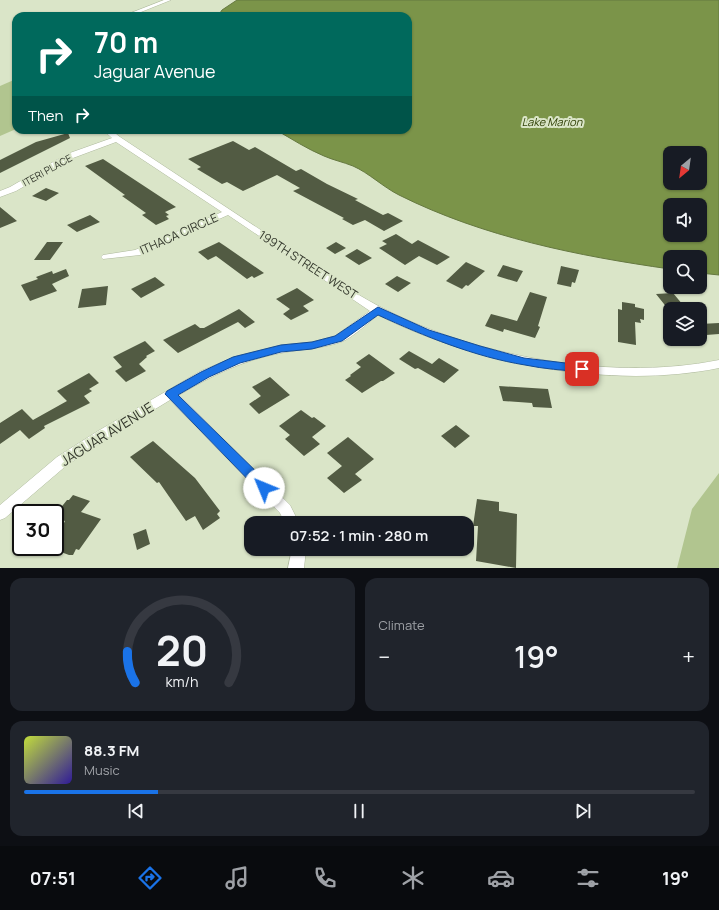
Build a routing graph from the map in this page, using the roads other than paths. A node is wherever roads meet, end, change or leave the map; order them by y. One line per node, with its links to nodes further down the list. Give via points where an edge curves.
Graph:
1 (169, 0): 2 (street)
2 (137, 12)
3 (111, 134): 4 (street, 199TH STREET WEST)
4 (117, 139): 5 (street, ITERI PLACE, via 70,156); 6 (street, 199TH STREET WEST)
5 (0, 194)
6 (228, 212): 7 (street, ITHACA CIRCLE, via 137,253); 8 (street, 199TH STREET WEST)
7 (106, 257)
8 (378, 310): 9 (street, 199TH STREET WEST, via 425,332 524,362 632,372 665,372); 10 (street, JAGUAR AVENUE, via 339,339 237,360 205,374)
9 (719, 364)
10 (171, 394): 11 (street, JAGUAR AVENUE, via 62,461); 12 (street, via 285,509)
11 (0, 514)
12 (288, 516)
13 (298, 556): 14 (street)
14 (296, 568)

